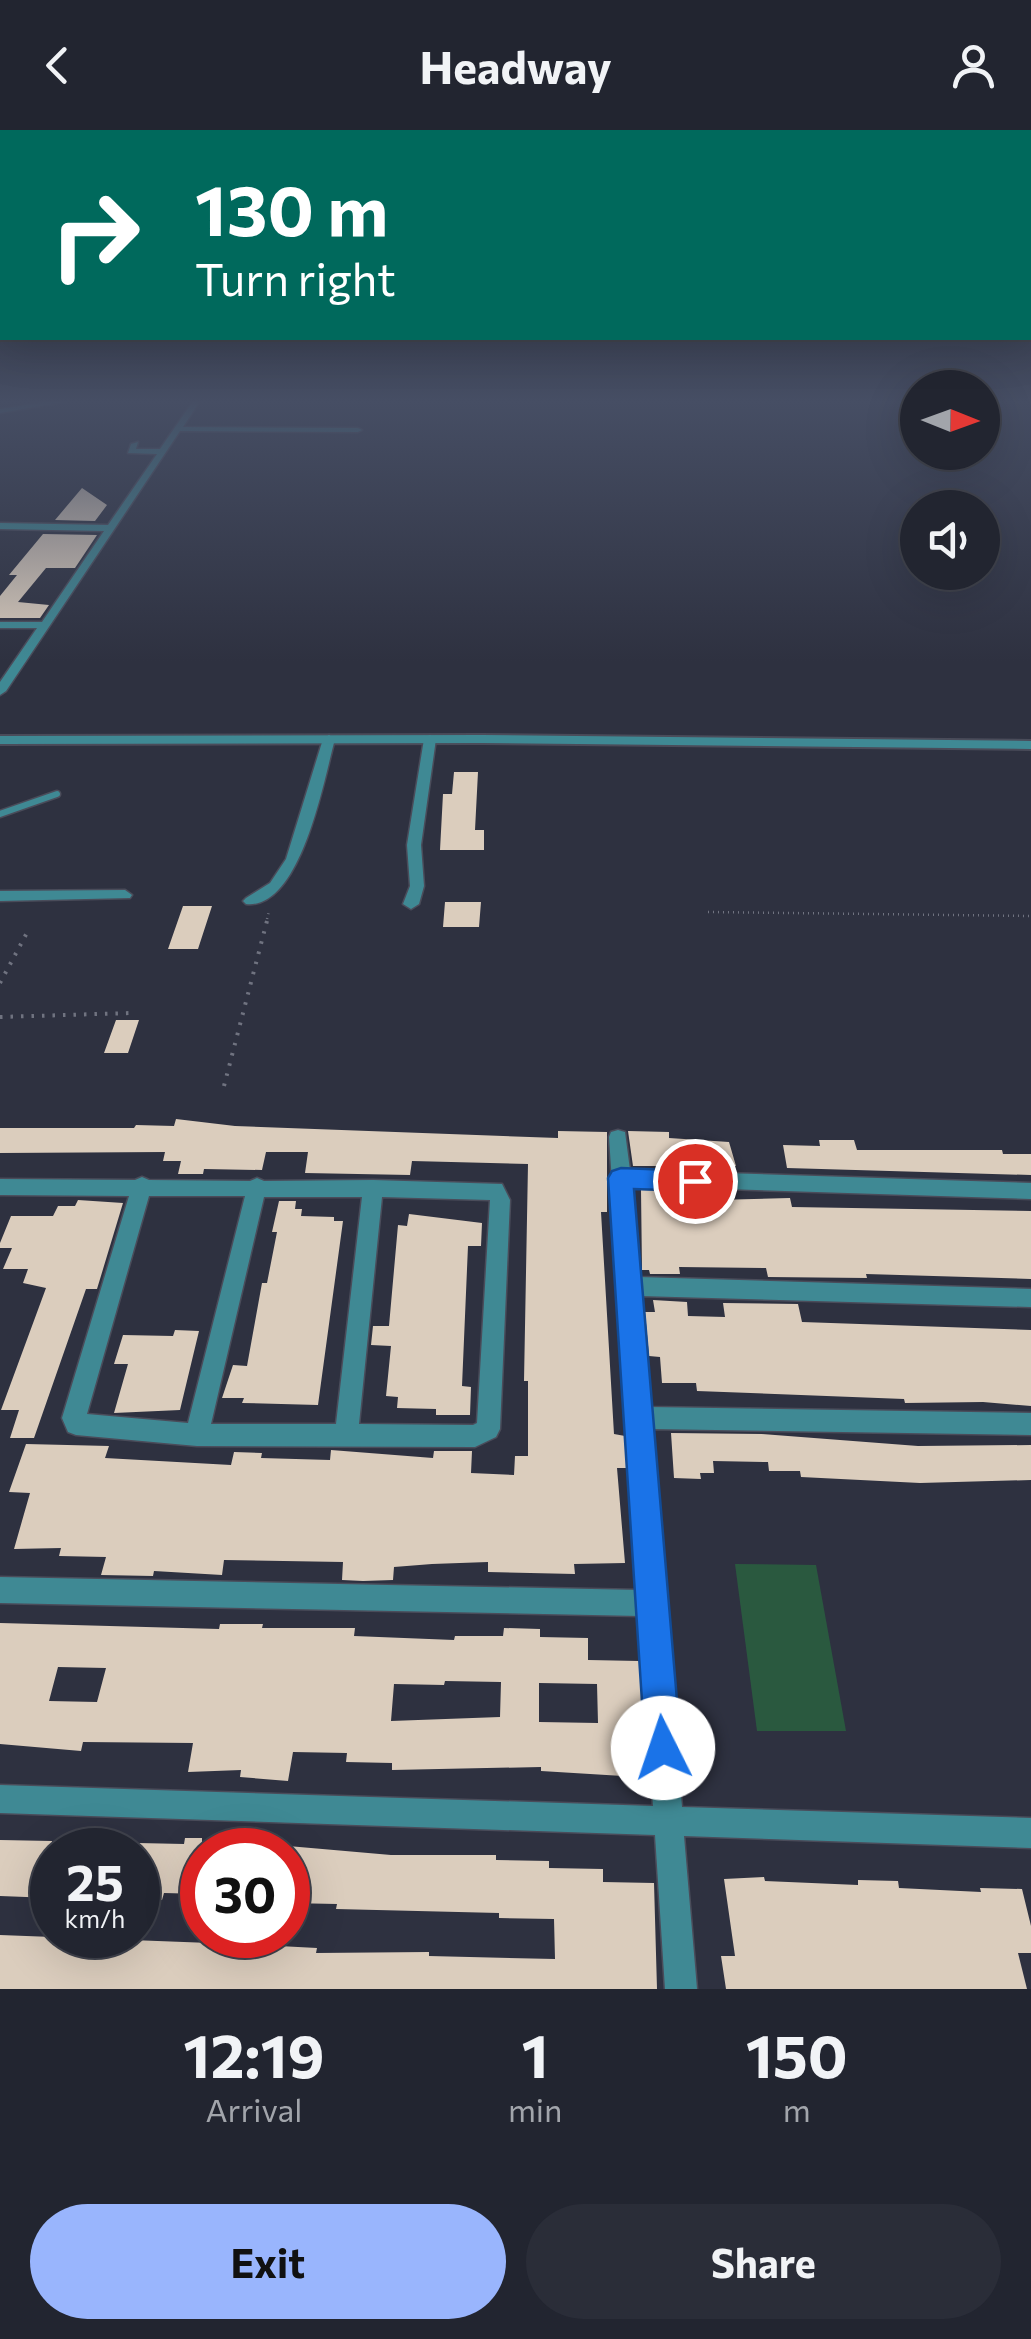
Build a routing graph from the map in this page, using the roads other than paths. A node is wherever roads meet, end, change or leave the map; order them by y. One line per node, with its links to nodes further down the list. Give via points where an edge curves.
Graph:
1 (139, 488): 3 (street)
2 (0, 526): 3 (street)
3 (111, 528): 5 (street)
4 (0, 625): 5 (street)
5 (44, 625): 6 (street)
6 (0, 691)
7 (329, 739): 8 (street); 9 (street); 15 (street, via 293,859 275,886)
8 (430, 739): 10 (street); 16 (street)
9 (0, 740)
10 (1031, 746)
11 (57, 794): 12 (lane)
12 (0, 814)
13 (125, 895): 14 (street)
14 (0, 896)
15 (251, 901)
16 (411, 904)
17 (618, 1137): 18 (street)
18 (621, 1178): 23 (street); 24 (street)
19 (142, 1185): 20 (street); 21 (street); 28 (street, via 74,1418 82,1427)
20 (257, 1186): 22 (street); 28 (street)
21 (0, 1187)
22 (372, 1188): 29 (street); 29 (street, via 495,1190 500,1200 490,1422 475,1436)
23 (1031, 1191)
24 (629, 1286): 25 (street); 26 (street)
25 (1031, 1298)
26 (638, 1418): 27 (street); 31 (street)
27 (1031, 1424)
28 (197, 1434): 29 (street)
29 (346, 1436)
30 (0, 1590): 31 (street)
31 (652, 1603): 33 (street)
32 (0, 1799): 33 (street)
33 (668, 1821): 34 (street); 35 (street)
34 (1031, 1834)
35 (681, 1989)

